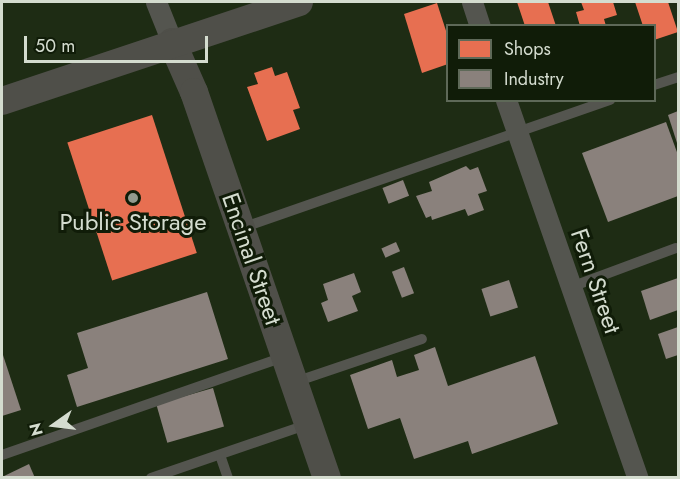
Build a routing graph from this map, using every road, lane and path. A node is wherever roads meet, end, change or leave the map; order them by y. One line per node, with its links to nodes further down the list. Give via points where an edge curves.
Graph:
1 (156, 2): 5 (street)
2 (299, 2): 5 (street)
3 (472, 2): 4 (street)
4 (479, 24)
5 (172, 42): 8 (street); 12 (street, Encinal Street)
6 (678, 77): 7 (lane)
7 (656, 84)
8 (2, 101)
9 (507, 102): 11 (street, Fern Street)
10 (604, 102): 11 (lane)
11 (517, 133): 12 (lane); 14 (street, Fern Street)
12 (242, 228): 16 (street, Encinal Street)
13 (675, 248): 14 (lane)
14 (571, 287): 23 (street, Fern Street)
15 (422, 339): 16 (lane)
16 (290, 369): 17 (street, Encinal Street); 18 (lane)
17 (310, 424): 19 (lane); 22 (street, Encinal Street)
18 (2, 455)
19 (220, 455): 20 (lane); 21 (lane)
20 (151, 477)
21 (228, 477)
22 (327, 477)
23 (638, 477)

